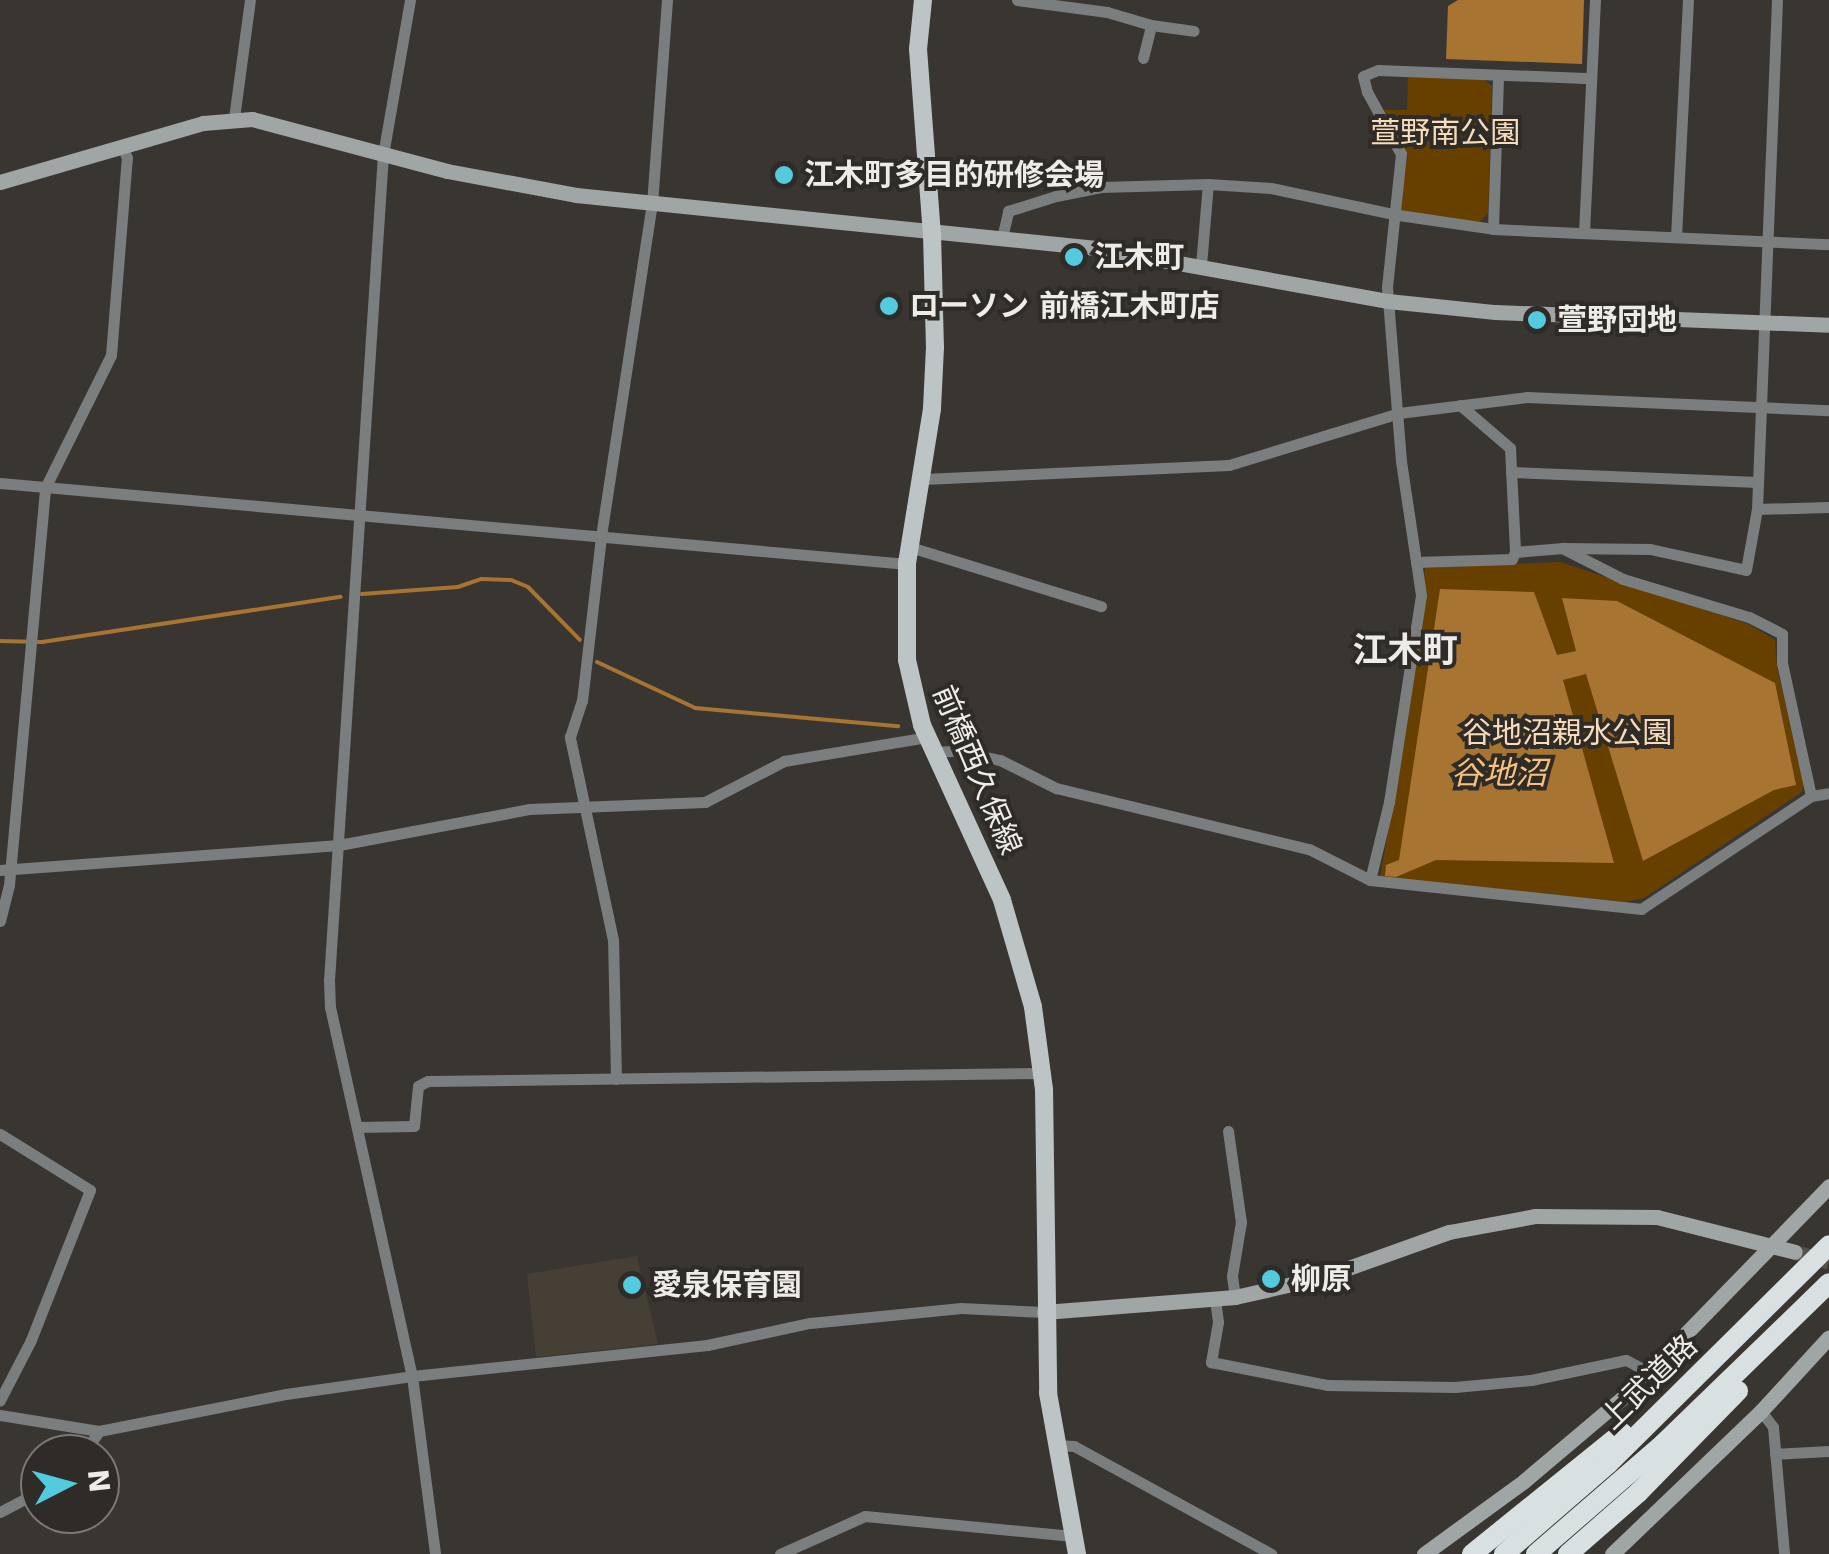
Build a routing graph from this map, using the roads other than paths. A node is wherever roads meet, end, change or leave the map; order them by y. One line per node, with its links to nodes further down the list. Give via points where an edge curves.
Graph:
1 (250, 0): 14 (street)
2 (410, 0): 16 (street)
3 (666, 0): 19 (street)
4 (923, 0): 23 (main road, 前橋西久保線, via 918,49)
5 (1017, 0): 9 (street)
6 (1595, 0): 13 (street)
7 (1688, 0): 24 (street)
8 (1777, 0): 26 (street)
9 (1151, 25): 10 (street); 11 (street)
10 (1194, 31)
11 (1143, 58)
12 (1498, 76): 13 (street); 20 (street, via 1378,70 1363,76 1401,154); 21 (street)
13 (1591, 78): 22 (street)
14 (234, 118): 15 (street); 16 (street)
15 (123, 148): 17 (street); 40 (street, via 111,355)
16 (382, 154): 19 (street, via 525,188); 43 (street)
17 (0, 182)
18 (1208, 184): 20 (street, via 1271,188); 25 (street, via 1101,187 1056,196 1008,211); 28 (street)
19 (652, 204): 23 (street); 44 (street)
20 (1392, 214): 21 (street); 29 (street)
21 (1492, 228): 22 (street)
22 (1584, 233): 24 (street)
23 (932, 234): 25 (street); 37 (main road, 前橋西久保線, via 934,362)
24 (1676, 237): 26 (street)
25 (1002, 238): 28 (street)
26 (1768, 241): 27 (street); 30 (street)
27 (1829, 244)
28 (1200, 266): 29 (street)
29 (1388, 301): 30 (street, via 1495,312); 35 (street)
30 (1764, 322): 31 (street); 33 (street)
31 (1829, 325)
32 (1460, 405): 33 (street, via 1527,397); 35 (street); 36 (street, via 1510,448)
33 (1760, 407): 34 (street); 38 (street)
34 (1829, 410)
35 (1399, 413): 37 (street, via 1229,466); 48 (street)
36 (1511, 472): 38 (street); 46 (street)
37 (923, 479): 47 (main road, 前橋西久保線)
38 (1758, 482): 42 (street)
39 (0, 483): 40 (street)
40 (45, 488): 43 (street); 55 (street)
41 (1829, 507): 42 (street)
42 (1757, 509): 45 (street, via 1746,570 1650,549)
43 (359, 514): 44 (street); 54 (street)
44 (602, 536): 47 (street); 53 (street, via 582,700 570,737)
45 (1563, 548): 46 (street); 52 (street, via 1623,578 1749,617 1782,634 1782,663)
46 (1515, 552): 48 (street, via 1512,559)
47 (908, 556): 49 (street); 50 (main road, 前橋西久保線, via 907,660)
48 (1416, 562): 56 (street, via 1421,595 1390,802)
49 (1101, 606)
50 (931, 745): 53 (street, via 784,761 705,802); 56 (street, via 1000,760 1056,788 1309,849); 58 (main road, 前橋西久保線, via 1012,929)
51 (1829, 793): 52 (street)
52 (1811, 796): 56 (street, via 1641,909)
53 (583, 806): 54 (street, via 530,809); 59 (street, via 613,940)
54 (339, 845): 55 (street); 60 (street, via 329,994)
55 (5, 871): 57 (street)
56 (1370, 880)
57 (0, 921)
58 (1043, 1072): 59 (street); 70 (main road, 前橋西久保線)
59 (616, 1079): 60 (street, via 428,1081 418,1086 414,1126)
60 (359, 1126): 75 (street)
61 (1228, 1132): 68 (street, via 1241,1222)
62 (0, 1134): 76 (street, via 90,1190)
63 (1829, 1186): 64 (street)
64 (1770, 1244): 66 (street); 68 (street, via 1657,1217 1535,1216 1449,1232 1323,1276); 74 (street)
65 (1829, 1246): 72 (highway, 上武道路)
66 (1795, 1252)
67 (1829, 1284): 71 (highway, 上武道路)
68 (1235, 1297): 69 (street)
69 (1215, 1300): 70 (street); 74 (street, via 1210,1362 1327,1386 1455,1387 1626,1360)
70 (1044, 1312): 75 (street, via 884,1314 707,1345); 81 (main road, 前橋西久保線)
71 (1803, 1312): 91 (highway, 上武道路); 92 (highway, via 1682,1450)
72 (1764, 1313): 89 (highway); 90 (highway, 上武道路)
73 (1829, 1337): 77 (street)
74 (1650, 1373): 88 (street, via 1524,1481)
75 (412, 1376): 79 (street); 85 (street)
76 (0, 1400)
77 (1761, 1410): 83 (street, via 1772,1427); 93 (street)
78 (0, 1415): 79 (street)
79 (99, 1431): 80 (street)
80 (97, 1434)
81 (1056, 1445): 84 (main road, 前橋西久保線); 87 (street, via 1074,1446)
82 (1829, 1451): 83 (street)
83 (1775, 1454): 94 (street)
84 (1075, 1545): 86 (street, via 865,1516)
85 (435, 1554)
86 (780, 1554)
87 (1271, 1554)
88 (1424, 1554)
89 (1472, 1554)
90 (1504, 1554)
91 (1536, 1554)
92 (1568, 1554)
93 (1612, 1554)
94 (1784, 1554)

